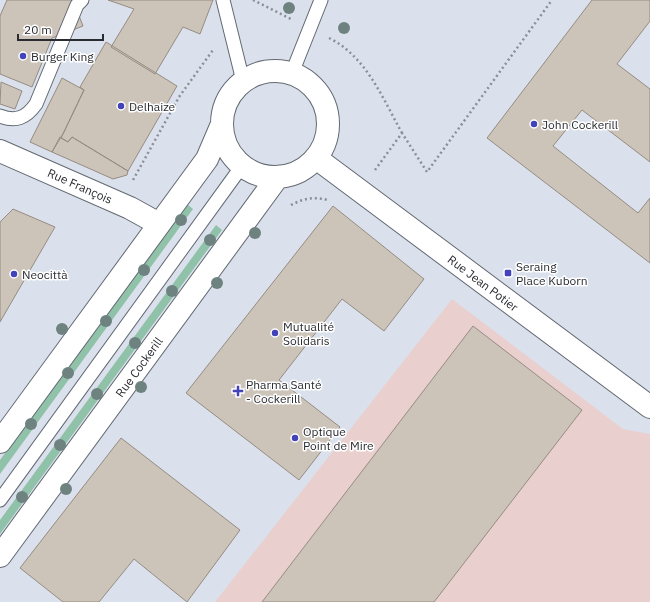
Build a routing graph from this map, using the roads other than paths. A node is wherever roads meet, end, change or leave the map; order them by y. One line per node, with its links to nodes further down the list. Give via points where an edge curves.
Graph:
1 (82, 0): 6 (lane, via 77,5 36,104 24,117 8,119)
2 (223, 0): 5 (lane)
3 (322, 0): 4 (lane)
4 (292, 73): 5 (main road, via 273,70); 9 (main road, via 310,84 325,106 328,120 326,140)
5 (243, 81): 7 (main road, via 231,93 224,108)
6 (0, 116)
7 (222, 124): 10 (main road, via 224,139 230,153); 12 (main road, via 207,159)
8 (0, 151): 12 (main road, Rue François, via 148,216)
9 (316, 158): 11 (main road, via 304,169); 13 (main road, Rue Jean Potier)
10 (242, 166): 11 (main road, via 256,174); 15 (lane)
11 (277, 178): 16 (main road, Rue Cockerill)
12 (159, 224): 14 (main road)
13 (647, 399)
14 (0, 442)
15 (0, 500)
16 (0, 556)

